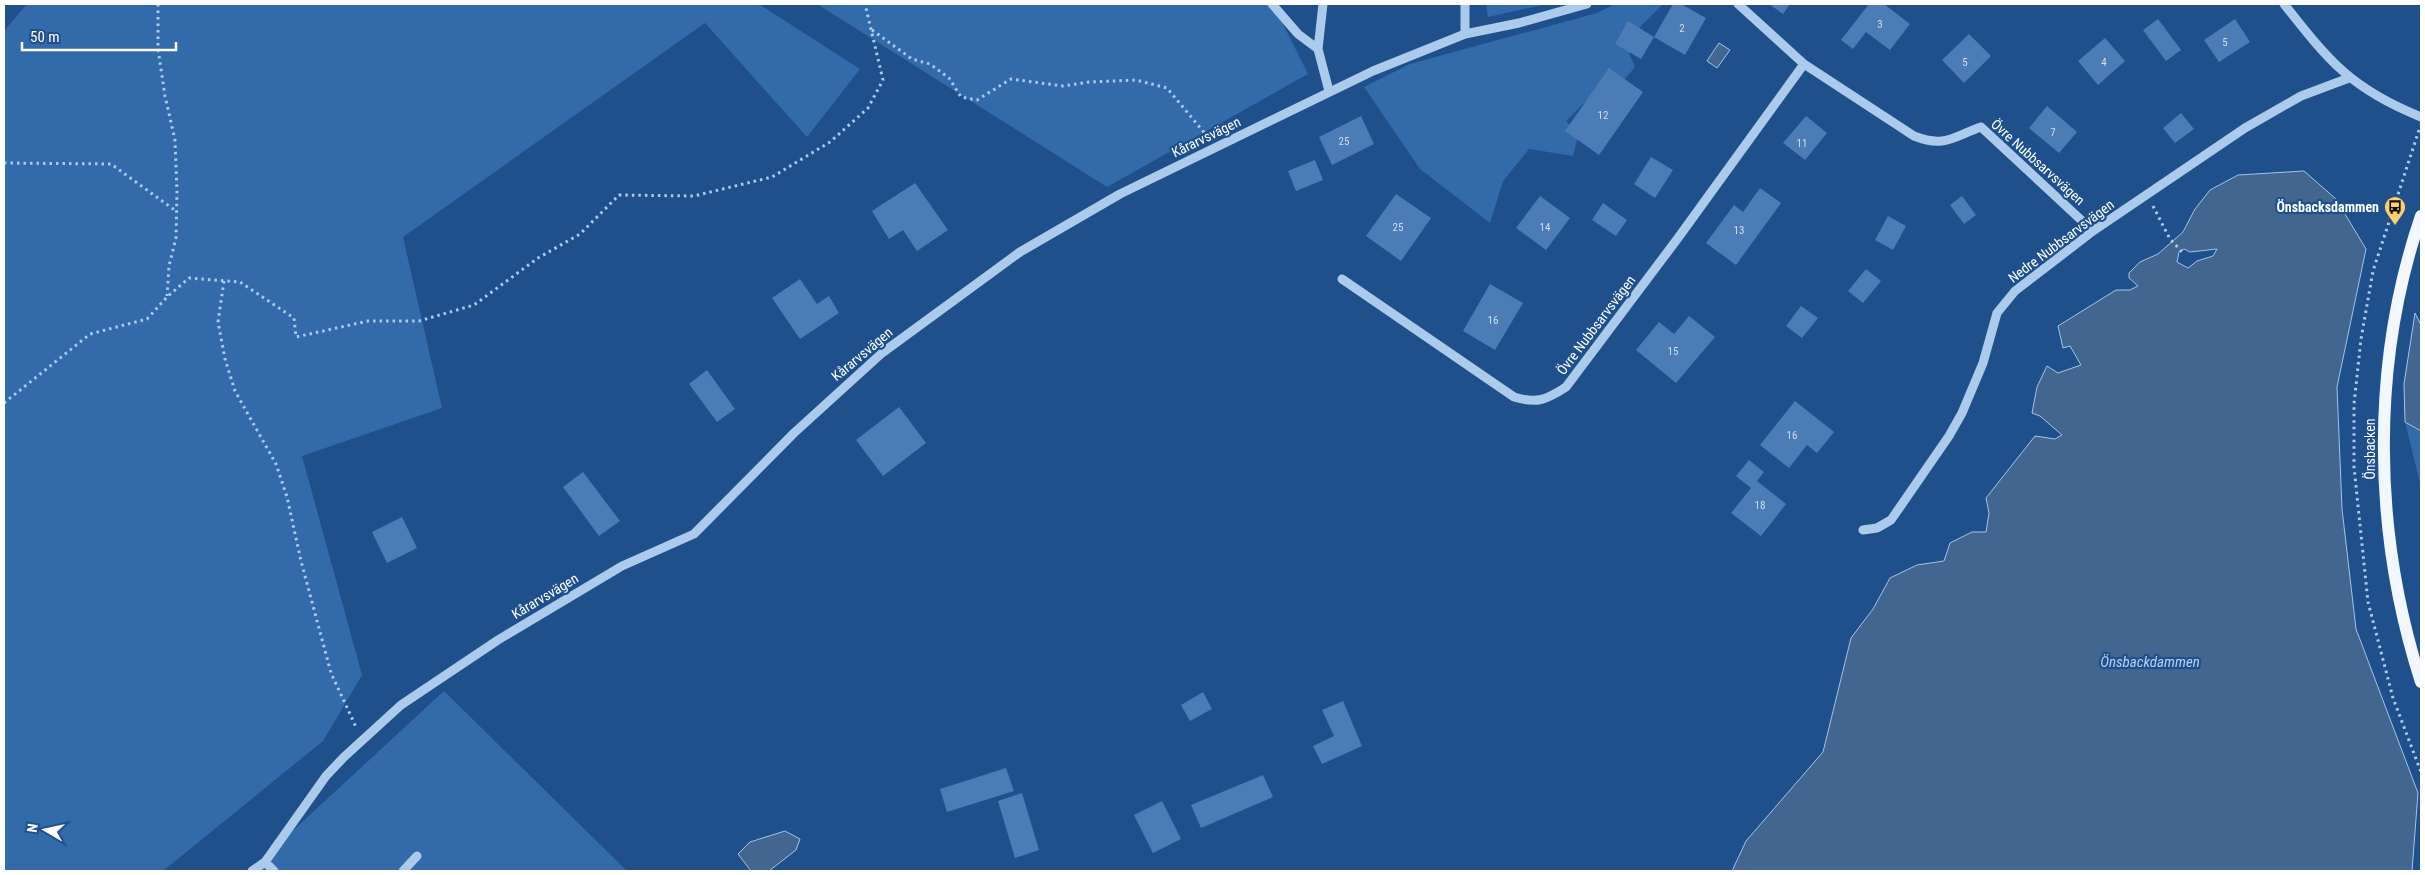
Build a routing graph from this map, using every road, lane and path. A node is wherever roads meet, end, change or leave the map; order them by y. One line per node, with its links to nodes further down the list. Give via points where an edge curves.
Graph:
1 (158, 4): 19 (path, via 158,49 164,96 175,140)
2 (865, 4): 9 (path)
3 (1272, 4): 11 (street, via 1298,34)
4 (1322, 4): 11 (street)
5 (1465, 4): 10 (street)
6 (1587, 4): 10 (street, Kårarvsvägen)
7 (1738, 4): 12 (street, Övre Nubbsarvsvägen)
8 (2284, 4): 13 (street, via 2322,52)
9 (871, 30): 16 (path, via 912,59 930,64 949,78 961,98 977,100 1011,78 1063,86 1136,80 1167,88); 24 (path, via 883,80 868,108 830,142 772,177 694,196 619,195 580,234 538,258 474,305 419,322 368,321 296,337 294,318 240,282)
10 (1465, 34): 14 (street, Kårarvsvägen)
11 (1318, 49): 14 (street)
12 (1804, 64): 21 (street, Övre Nubbsarvsvägen, via 1880,116 1931,143 1950,141 1981,127); 23 (street, Övre Nubbsarvsvägen, via 1566,387 1553,396 1529,402 1514,397)
13 (2348, 78): 15 (street); 18 (street, Nedre Nubbsarvsvägen, via 2302,96 2246,128)
14 (1329, 91): 16 (street, Kårarvsvägen)
15 (2421, 117)
16 (1216, 148): 29 (street, Kårarvsvägen, via 1120,194 1020,252 882,353 800,428 694,534 622,566 498,640 401,705)
17 (4, 163): 19 (path, via 111,164)
18 (2148, 194): 21 (street, Nedre Nubbsarvsvägen); 22 (path, via 2170,239)
19 (176, 211): 25 (path, via 176,238 169,266)
20 (2421, 216): 28 (main road, Önsbacken, via 2398,305 2388,373 2384,442 2386,512 2395,580)
21 (2093, 232): 27 (street, Nedre Nubbsarvsvägen, via 2030,278 1997,313 1983,362 1949,436 1896,515 1877,528)
22 (2183, 253)
23 (1342, 279)
24 (224, 281): 25 (path, via 189,278); 29 (path, via 218,322 225,358 235,391 276,464 331,673)
25 (167, 297): 26 (path, via 147,319 90,334)
26 (4, 403)
27 (1863, 530)
28 (2421, 682)
29 (362, 741): 31 (street, Kårarvsvägen, via 326,776)
30 (417, 856): 34 (street)
31 (265, 862): 32 (street, Kårarvsvägen); 33 (street)
32 (252, 871)
33 (274, 871)
34 (404, 871)

